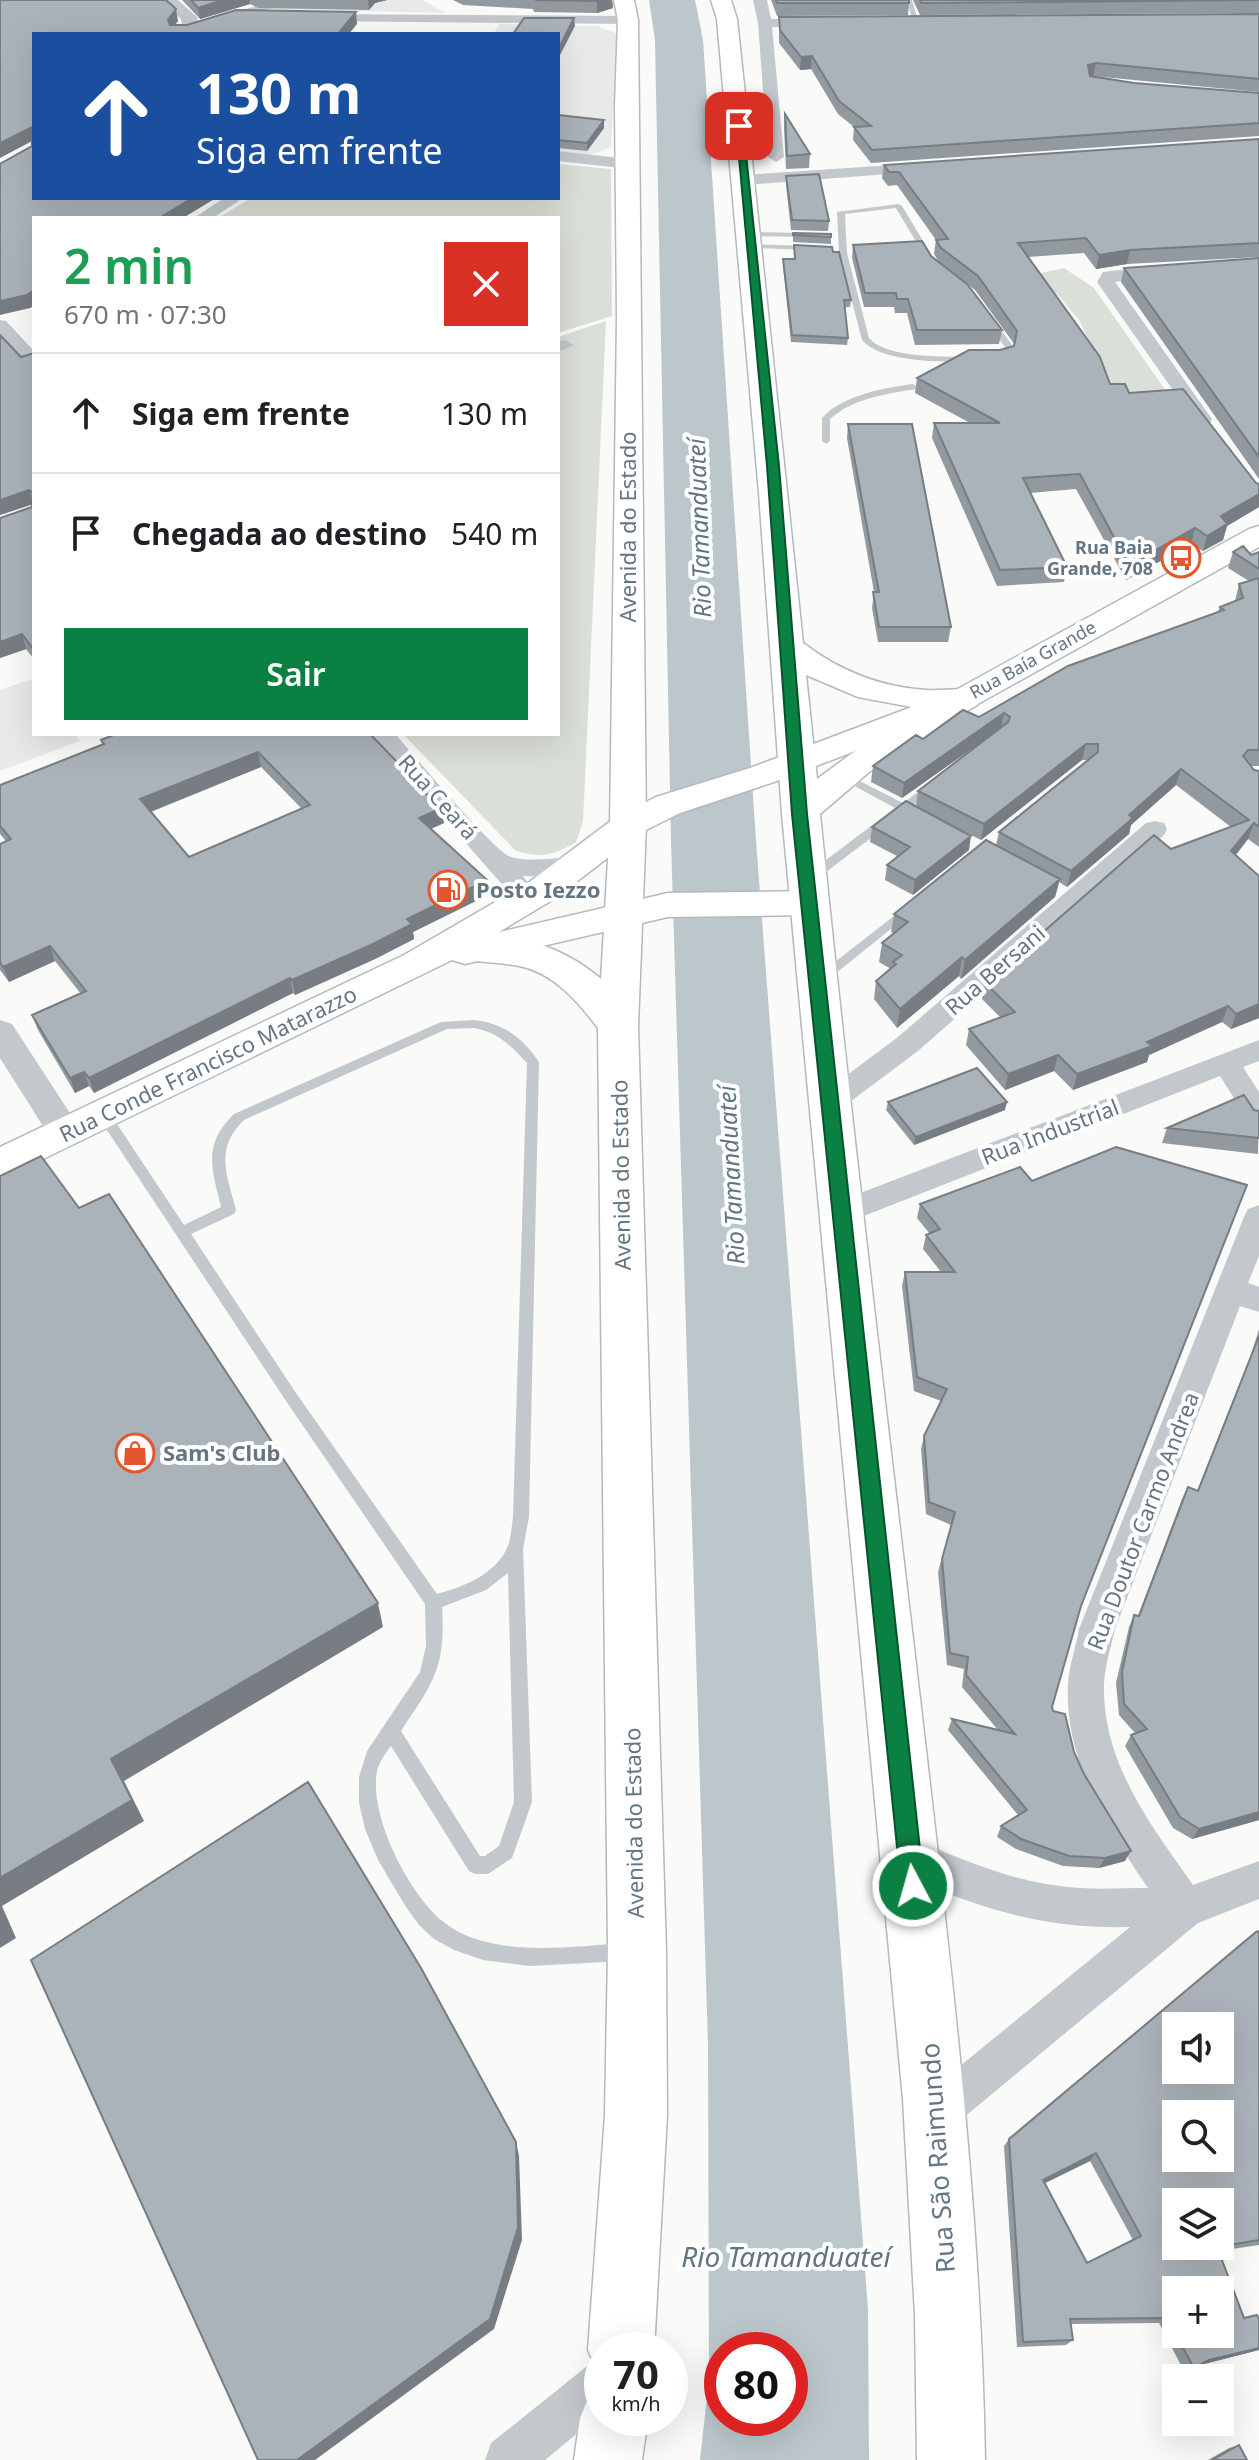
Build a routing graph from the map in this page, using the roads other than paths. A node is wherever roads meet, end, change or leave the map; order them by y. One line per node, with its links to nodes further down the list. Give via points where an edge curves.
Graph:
1 (168, 0): 18 (street)
2 (296, 0): 9 (street)
3 (721, 0): 24 (highway, Rua São Raimundo)
4 (760, 0): 13 (street)
5 (909, 0): 16 (lane)
6 (514, 3): 8 (street)
7 (626, 10): 8 (street); 22 (highway, Avenida do Estado)
8 (461, 13): 12 (street)
9 (227, 16): 10 (street); 18 (street)
10 (280, 18)
11 (309, 18): 12 (street)
12 (382, 18): 19 (street)
13 (765, 23): 14 (street); 21 (street)
14 (826, 23)
15 (902, 23): 16 (street)
16 (917, 23): 17 (street)
17 (932, 23)
18 (185, 27)
19 (371, 32)
20 (560, 156): 22 (street)
21 (776, 157)
22 (629, 164): 49 (highway, Avenida do Estado)
23 (935, 167): 24 (street)
24 (745, 180): 28 (highway, Rua São Raimundo)
25 (232, 200): 26 (street)
26 (205, 216)
27 (823, 235): 28 (lane)
28 (751, 240): 29 (lane); 40 (highway, Rua São Raimundo)
29 (816, 248)
30 (830, 249): 31 (lane)
31 (843, 249): 31 (lane, via 838,236 842,210 898,206 934,265 970,294 1010,352 998,359 924,359 870,344)
32 (1186, 269): 37 (street, via 1116,274 1106,282)
33 (10, 329): 35 (street)
34 (0, 356): 35 (street)
35 (28, 356)
36 (913, 387): 38 (lane, via 837,409 826,418)
37 (1208, 425)
38 (826, 441)
39 (1259, 535): 41 (main road, Rua Baía Grande)
40 (789, 648): 41 (highway, via 860,688 905,700); 43 (highway, Rua São Raimundo)
41 (962, 699): 43 (main road, Rua Baía Grande); 44 (highway)
42 (384, 736): 51 (street, Rua Ceará)
43 (796, 762): 47 (highway, Rua São Raimundo); 49 (main road, Rua Conde Francisco Matarazzo, via 668,805)
44 (840, 774): 46 (lane); 47 (highway)
45 (940, 780): 46 (lane)
46 (904, 808): 48 (lane); 53 (lane)
47 (800, 814): 53 (highway, Rua São Raimundo)
48 (928, 821)
49 (628, 825): 52 (main road, Rua Conde Francisco Matarazzo); 56 (highway, Avenida do Estado)
50 (1155, 829): 64 (street, Rua Bersani, via 1069,897 908,1044)
51 (493, 860): 52 (street, Rua Ceará, via 530,870); 55 (street, Rua Ceará, via 520,890)
52 (577, 866): 55 (main road, Rua Conde Francisco Matarazzo)
53 (808, 892): 56 (main road, Rua Conde Francisco Matarazzo, via 767,904 668,905); 59 (highway, Rua São Raimundo)
54 (914, 903): 59 (lane)
55 (517, 906): 58 (main road, Rua Conde Francisco Matarazzo)
56 (622, 915): 57 (main road, Rua Conde Francisco Matarazzo); 60 (highway, Avenida do Estado)
57 (475, 949): 58 (main road, Rua Conde Francisco Matarazzo); 60 (highway, via 517,950 558,965)
58 (417, 964): 65 (main road, Rua Conde Francisco Matarazzo)
59 (818, 982): 64 (highway, Rua São Raimundo)
60 (618, 1026): 79 (highway, Avenida do Estado)
61 (0, 1032): 67 (street)
62 (1259, 1050): 63 (street, Rua Industrial)
63 (1226, 1064): 66 (street); 69 (street, Rua Industrial)
64 (829, 1103): 69 (highway, Rua São Raimundo)
65 (104, 1115): 67 (main road, Rua Conde Francisco Matarazzo); 71 (lane)
66 (1259, 1115)
67 (65, 1133): 68 (main road, Rua Conde Francisco Matarazzo)
68 (0, 1165)
69 (840, 1213): 76 (highway, Rua São Raimundo)
70 (1259, 1217): 72 (street, Rua Doutor Carmo Andrea)
71 (182, 1232): 73 (lane, via 229,1210 217,1154 226,1127 239,1117 445,1025 476,1022 512,1038 533,1062 521,1517); 74 (lane)
72 (1246, 1295): 78 (street, Rua Doutor Carmo Andrea, via 1097,1629 1086,1685 1102,1770)
73 (515, 1548): 74 (lane, via 503,1567 481,1585); 75 (lane, via 523,1802 506,1852 488,1865 475,1865)
74 (433, 1602): 75 (lane, via 434,1663)
75 (391, 1731): 79 (lane, via 370,1764 367,1800 383,1852 420,1911 440,1932 498,1954 549,1958)
76 (910, 1857): 78 (street, via 959,1880 1026,1901 1101,1909); 80 (highway, Rua São Raimundo)
77 (1259, 1880): 78 (street)
78 (1185, 1908): 80 (street)
79 (637, 1951): 81 (highway, Avenida do Estado, via 636,2115)
80 (936, 2113): 86 (highway, Rua São Raimundo, via 951,2344)
81 (622, 2332)
82 (584, 2398): 84 (street)
83 (611, 2436): 85 (highway)
84 (508, 2460)
85 (608, 2460)
86 (951, 2460)

